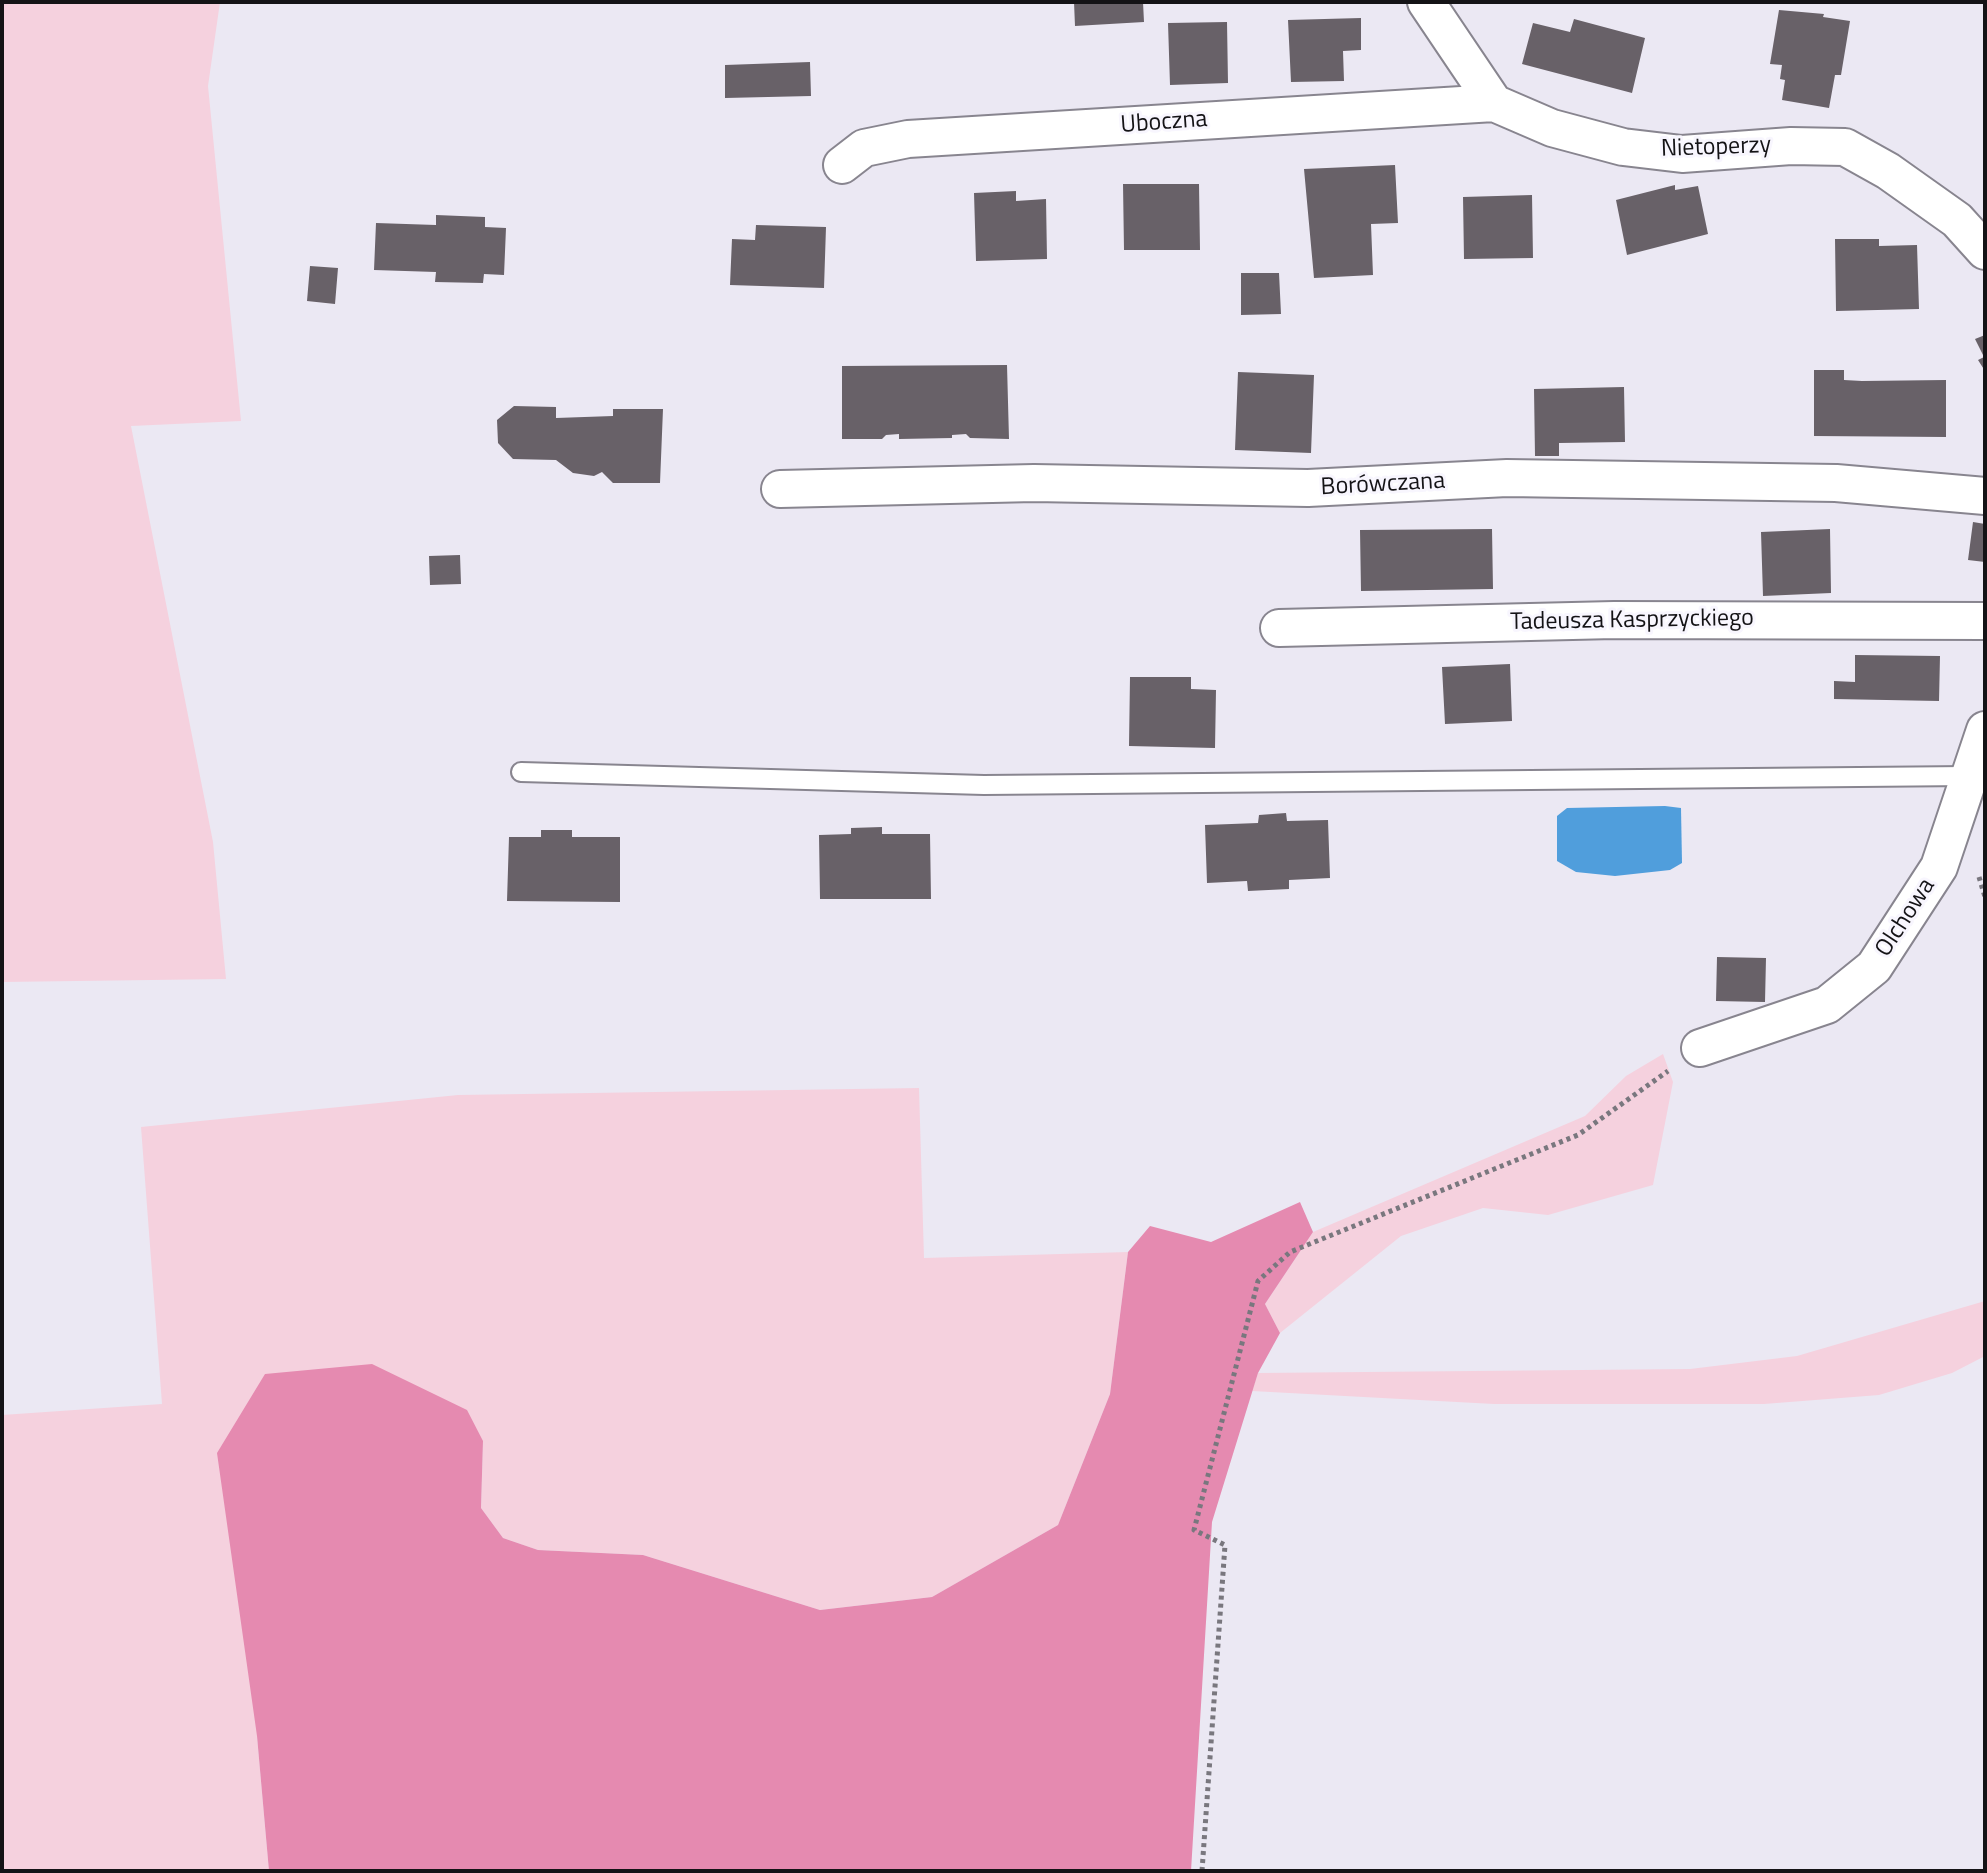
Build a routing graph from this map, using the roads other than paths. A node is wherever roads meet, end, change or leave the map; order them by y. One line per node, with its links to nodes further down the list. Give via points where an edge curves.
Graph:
1 (1426, 2): 2 (street)
2 (1494, 103): 3 (street, Uboczna, via 908,139 864,148); 4 (street, Nietoperzy, via 1552,128 1623,147 1682,154 1845,147 1957,220)
3 (842, 165)
4 (1985, 251)
5 (780, 489): 6 (street, Borówczana, via 1034,483 1308,488 1507,478 1836,483)
6 (1985, 496)
7 (1985, 621): 8 (street, Tadeusza Kasprzyckiego, via 1614,620)
8 (1279, 628)
9 (1985, 730): 11 (street, Olchowa)
10 (521, 772): 11 (lane, via 984,785)
11 (1968, 776): 12 (street, Olchowa, via 1939,867 1874,967 1827,1005)
12 (1700, 1048)

